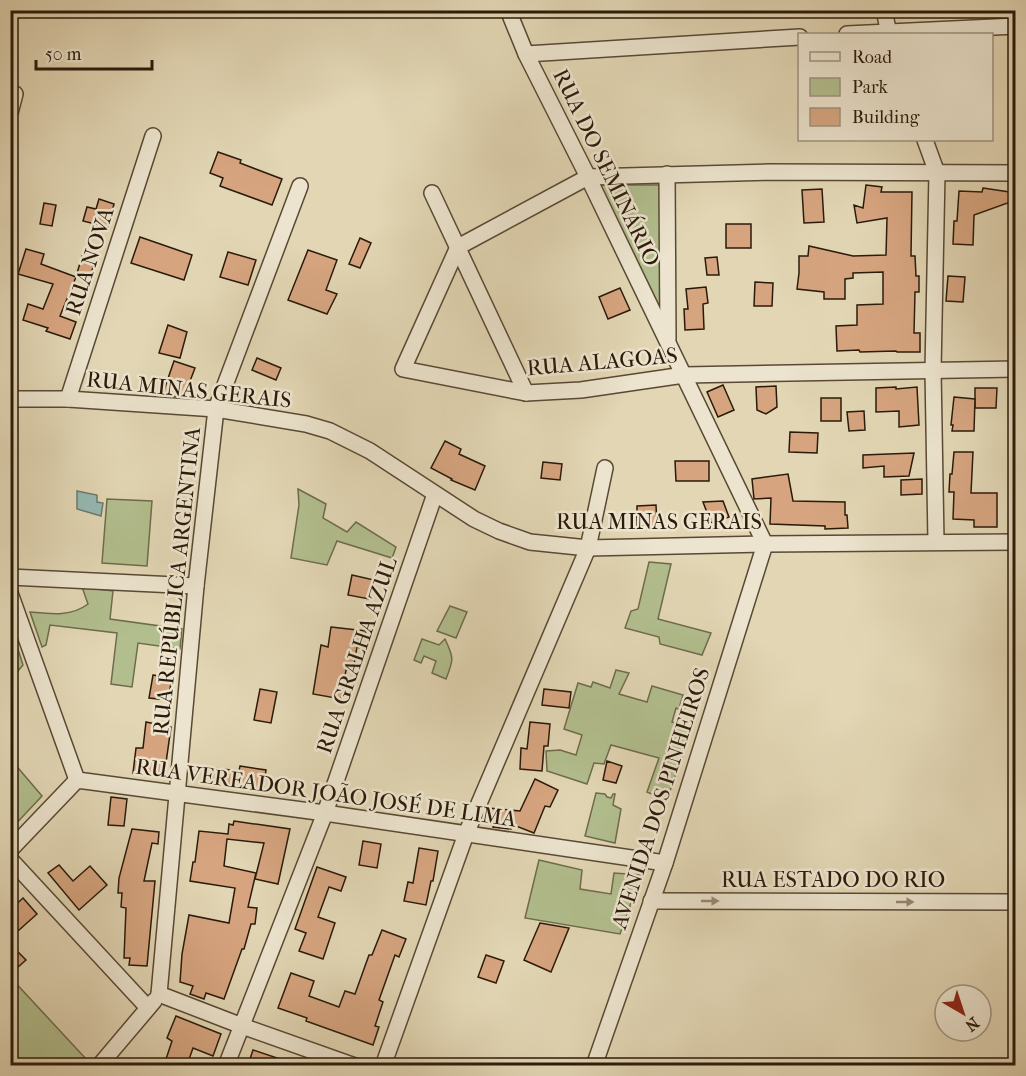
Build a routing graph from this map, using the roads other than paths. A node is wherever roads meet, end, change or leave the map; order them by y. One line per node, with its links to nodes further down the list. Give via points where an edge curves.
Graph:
1 (508, 10): 6 (street, RUA DO SEMINÁRIO)
2 (884, 10): 4 (street)
3 (1016, 26): 4 (street)
4 (888, 33)
5 (798, 37): 6 (street)
6 (526, 54): 14 (street, RUA DO SEMINÁRIO)
7 (15, 94): 8 (street)
8 (10, 113)
9 (153, 136): 24 (street, RUA NOVA)
10 (925, 141): 11 (street)
11 (937, 173): 12 (street); 13 (street); 20 (street)
12 (1016, 173)
13 (667, 174): 14 (street); 18 (street, RUA DO SEMINÁRIO)
14 (588, 177): 17 (street); 18 (street, RUA DO SEMINÁRIO)
15 (300, 186): 25 (street, RUA REPÚBLICA ARGENTINA)
16 (432, 193): 17 (street)
17 (458, 247): 22 (street); 22 (street, RUA ALAGOAS, via 403,369)
18 (668, 342): 21 (street, RUA DO SEMINÁRIO)
19 (1016, 369): 20 (street, RUA ALAGOAS)
20 (933, 370): 21 (street, RUA ALAGOAS); 29 (street)
21 (684, 375): 22 (street, RUA ALAGOAS, via 581,390); 30 (street, RUA DO SEMINÁRIO)
22 (526, 393)
23 (10, 399): 24 (street, RUA MINAS GERAIS)
24 (68, 399): 25 (street, RUA MINAS GERAIS)
25 (216, 409): 27 (street, RUA MINAS GERAIS, via 330,431 370,451); 33 (street, RUA REPÚBLICA ARGENTINA)
26 (605, 468): 31 (street)
27 (435, 494): 31 (street, RUA MINAS GERAIS, via 474,519 530,542); 37 (street, RUA GRALHA AZUL)
28 (1016, 542): 29 (street, RUA MINAS GERAIS)
29 (936, 543): 30 (street, RUA MINAS GERAIS)
30 (765, 544): 31 (street, RUA MINAS GERAIS); 41 (street, AVENIDA DOS PINHEIROS)
31 (588, 548): 38 (street)
32 (10, 577): 33 (street)
33 (196, 586): 36 (street, RUA REPÚBLICA ARGENTINA)
34 (10, 593): 35 (street)
35 (76, 780): 36 (street, RUA VEREADOR JOÃO JOSÉ DE LIMA); 39 (street)
36 (176, 794): 37 (street, RUA VEREADOR JOÃO JOSÉ DE LIMA); 44 (street, RUA REPÚBLICA ARGENTINA)
37 (325, 813): 38 (street, RUA VEREADOR JOÃO JOSÉ DE LIMA); 46 (street, RUA GRALHA AZUL)
38 (465, 834): 41 (street, RUA VEREADOR JOÃO JOSÉ DE LIMA); 50 (street)
39 (10, 850)
40 (10, 859): 45 (street)
41 (666, 863): 42 (street, AVENIDA DOS PINHEIROS)
42 (651, 901): 43 (street, RUA ESTADO DO RIO, one-way to 43); 51 (street, AVENIDA DOS PINHEIROS)
43 (1016, 902)
44 (159, 994): 45 (street); 46 (street)
45 (148, 1008): 47 (street)
46 (242, 1026): 48 (street, RUA GRALHA AZUL); 49 (street)
47 (99, 1065)
48 (226, 1065)
49 (355, 1065)
50 (383, 1065)
51 (594, 1065)

